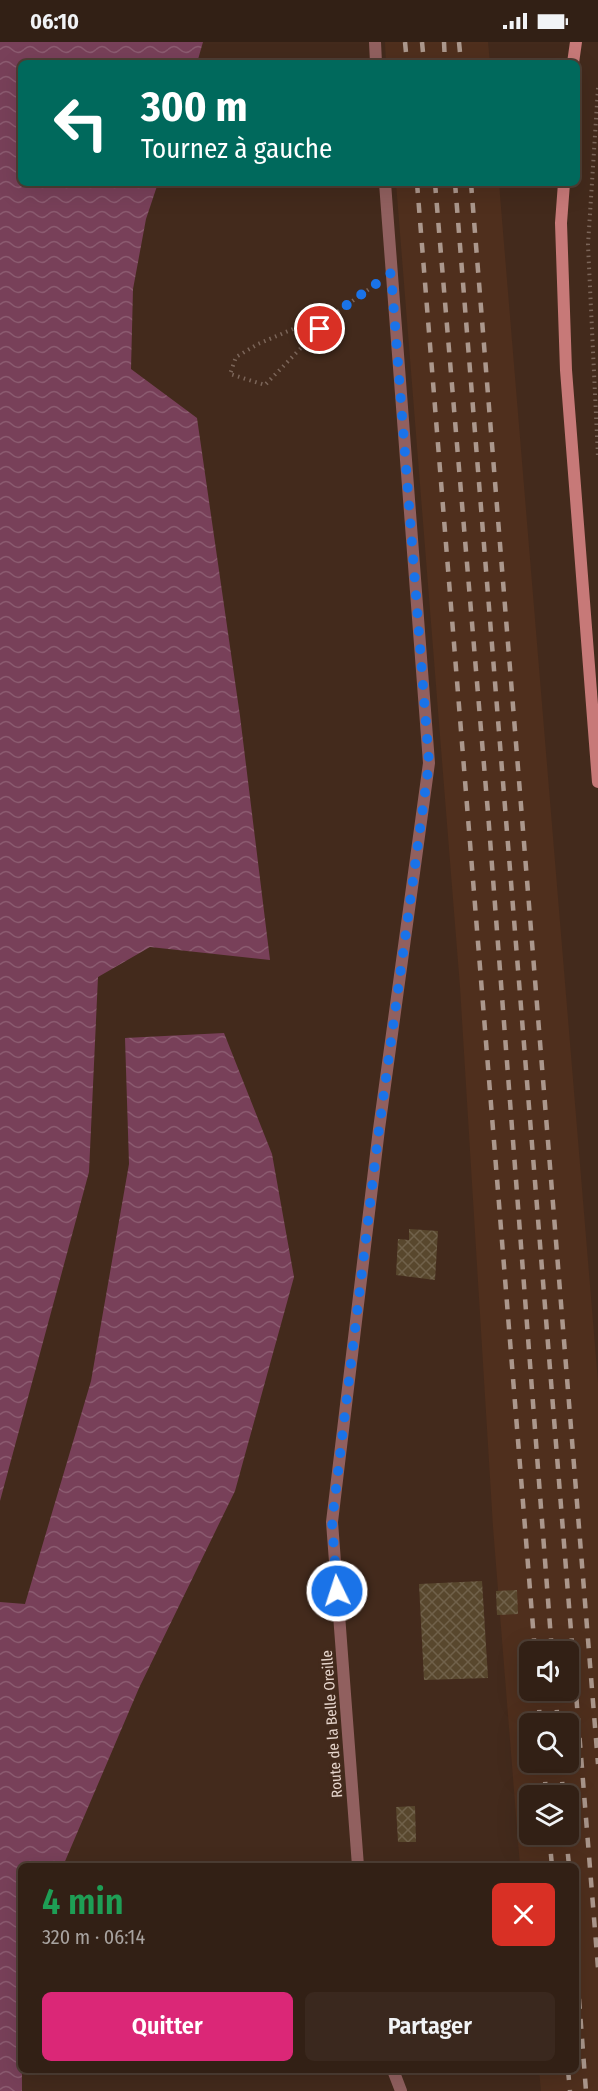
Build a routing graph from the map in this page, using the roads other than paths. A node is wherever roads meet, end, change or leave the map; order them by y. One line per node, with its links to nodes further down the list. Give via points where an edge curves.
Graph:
1 (375, 42): 3 (street)
2 (576, 42): 4 (main road)
3 (376, 60)
4 (573, 60)
5 (385, 186): 8 (street, Route de la Belle Oreille, via 429,763 379,1129 332,1522)
6 (564, 186): 7 (main road, via 561,223 566,370)
7 (598, 782)
8 (358, 1863)
9 (394, 2073): 10 (street)
10 (401, 2091)

